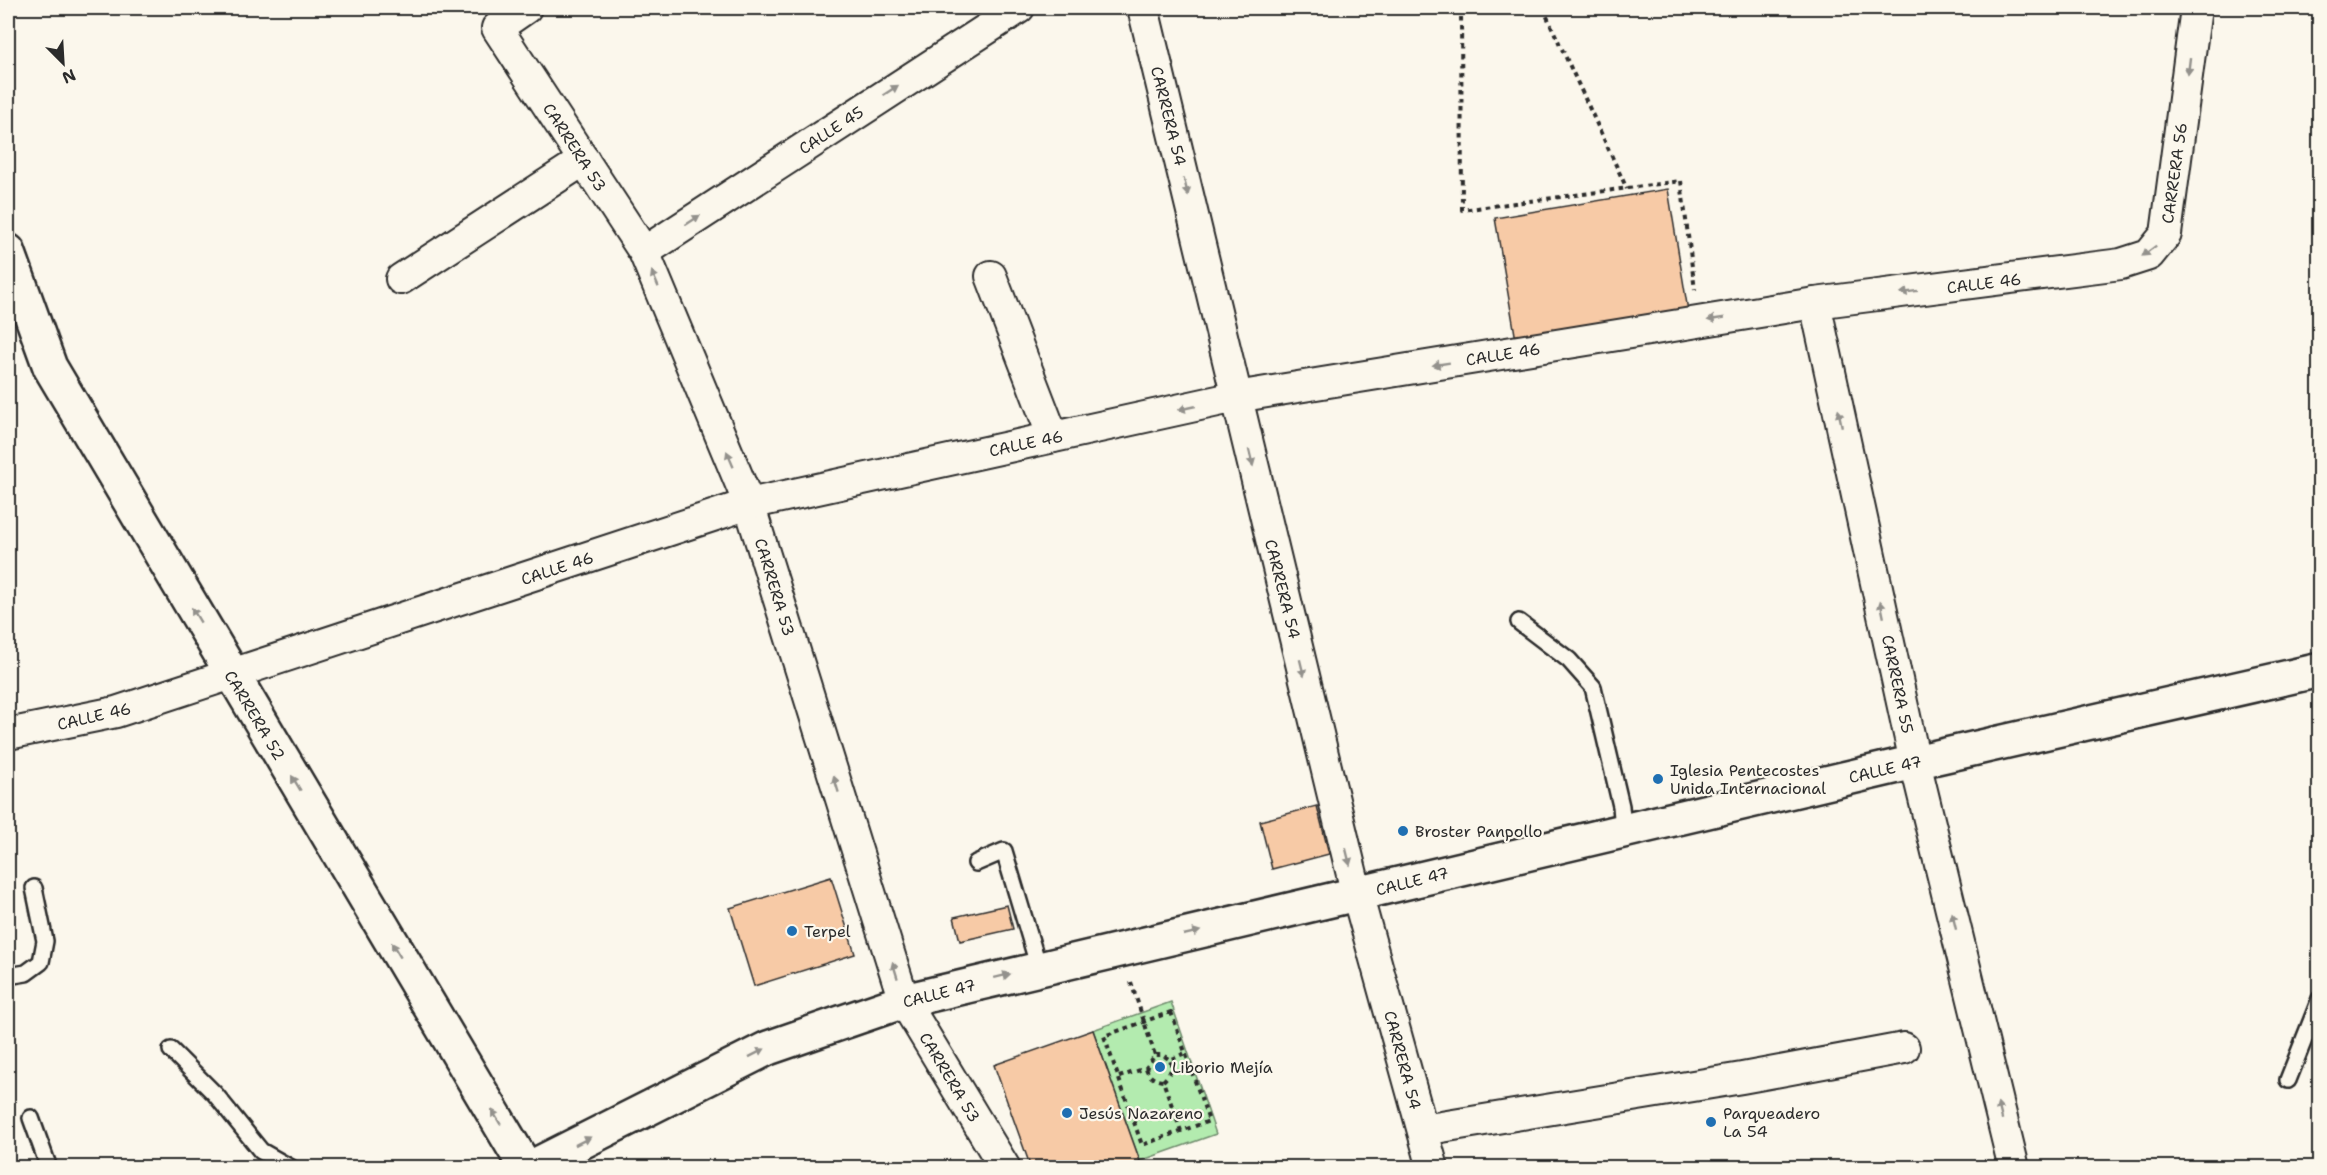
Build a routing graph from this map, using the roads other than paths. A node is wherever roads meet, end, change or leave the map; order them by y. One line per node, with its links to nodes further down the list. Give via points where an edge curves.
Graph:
1 (526, 8): 5 (street, CARRERA 53, via 497,28)
2 (1018, 8): 7 (street, CALLE 45, one-way to 2)
3 (1143, 8): 12 (street, CARRERA 54, one-way to 12)
4 (2196, 8): 8 (street, CARRERA 56, one-way to 8, via 2166,234 2148,255)
5 (584, 160): 7 (street, CARRERA 53); 10 (street)
6 (8, 251): 17 (main road, CARRERA 52, one-way to 6, via 50,368)
7 (644, 252): 14 (street, CARRERA 53, one-way to 7)
8 (2072, 272): 11 (street, CALLE 46, one-way to 11)
9 (991, 276): 13 (street)
10 (400, 279)
11 (1815, 303): 12 (street, CALLE 46, one-way to 12); 19 (street, CARRERA 55, one-way to 11)
12 (1236, 397): 13 (street, CALLE 46, one-way to 13); 23 (street, CARRERA 54, one-way to 23)
13 (1053, 437): 14 (street, CALLE 46)
14 (749, 504): 17 (street, CALLE 46); 26 (street, CARRERA 53, one-way to 14)
15 (1519, 622): 20 (lane, via 1569,660 1593,687)
16 (2319, 670): 19 (main road, CALLE 47)
17 (232, 675): 18 (street, CALLE 46, via 116,712); 35 (main road, CARRERA 52, one-way to 17)
18 (8, 735)
19 (1915, 762): 20 (main road, CALLE 47); 38 (street, CARRERA 55, one-way to 19)
20 (1623, 830): 23 (main road, CALLE 47)
21 (976, 863): 24 (lane, via 1004,851)
22 (34, 888): 25 (lane, via 45,941 41,962 26,973)
23 (1358, 895): 24 (main road, CALLE 47, one-way to 23); 32 (street, CARRERA 54)
24 (1039, 968): 26 (main road, CALLE 47, one-way to 24)
25 (8, 976)
26 (904, 1001): 35 (main road, CALLE 47, one-way to 26, via 768,1048); 36 (street, CARRERA 53)
27 (2318, 1004): 30 (lane)
28 (1904, 1048): 32 (street)
29 (171, 1050): 34 (lane, via 215,1094 261,1150)
30 (2288, 1080)
31 (32, 1118): 33 (lane)
32 (1423, 1130): 37 (street, CARRERA 54)
33 (49, 1167)
34 (291, 1167)
35 (528, 1167)
36 (1005, 1167)
37 (1433, 1167)
38 (2014, 1167)

